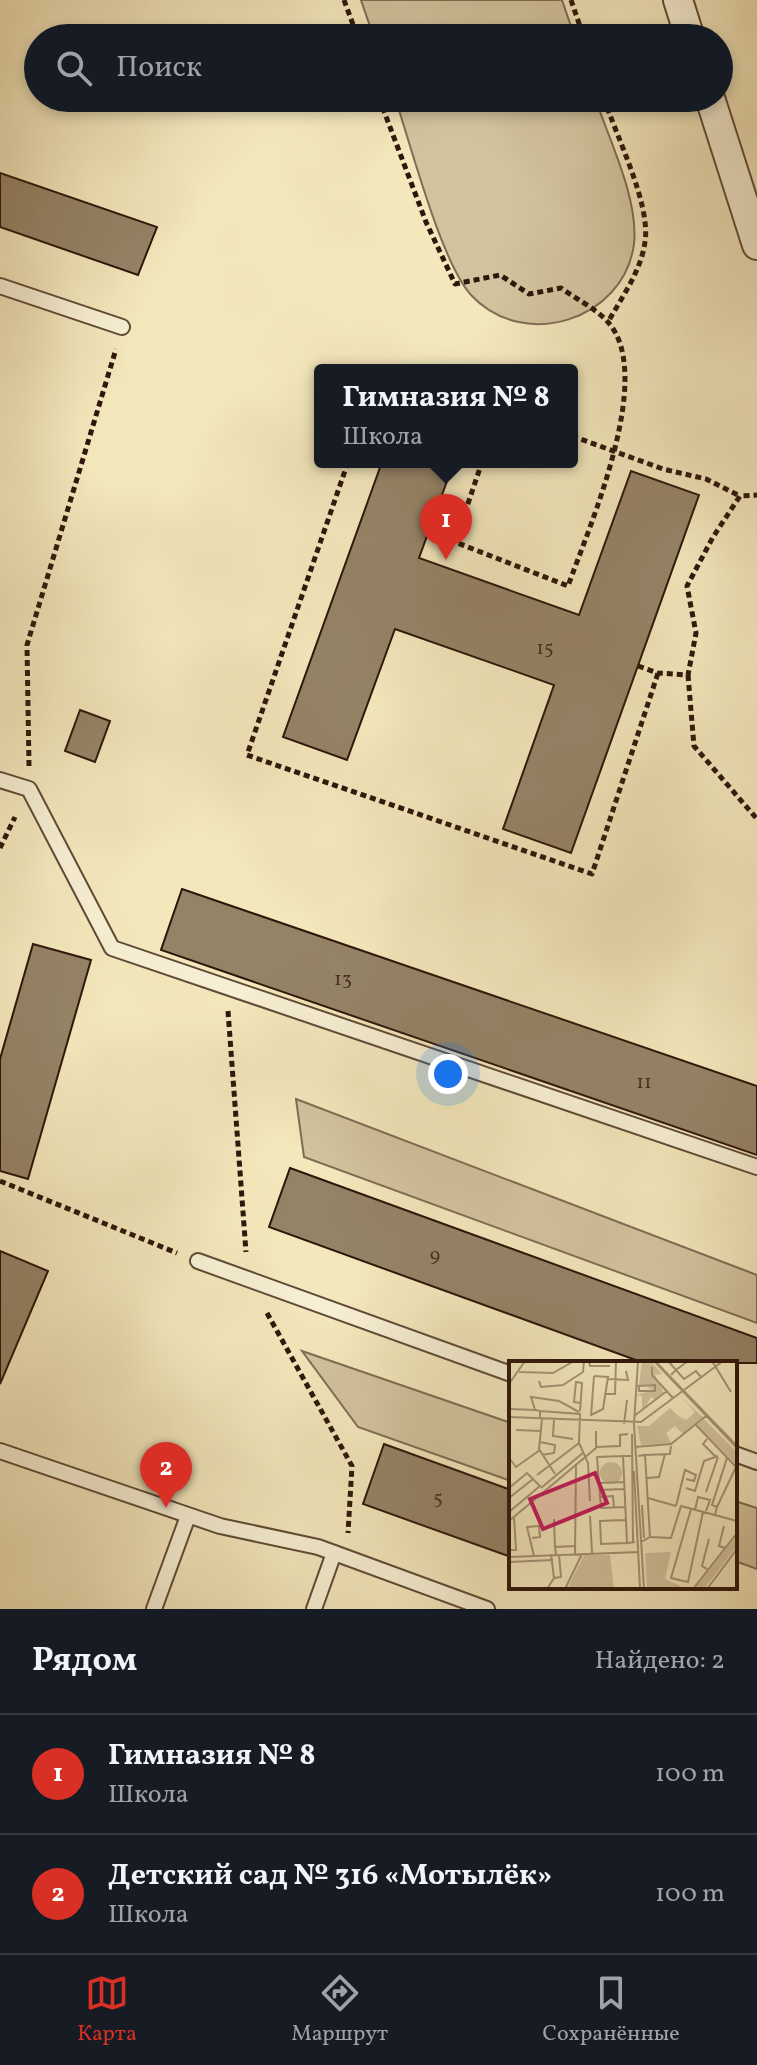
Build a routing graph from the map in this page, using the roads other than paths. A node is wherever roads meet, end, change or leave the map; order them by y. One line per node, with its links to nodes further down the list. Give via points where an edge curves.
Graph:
1 (678, 0): 2 (street)
2 (686, 24)
3 (714, 112): 4 (street)
4 (757, 245)
5 (0, 286): 6 (lane)
6 (122, 327)
7 (0, 780): 8 (lane, via 29,789 112,948)
8 (757, 1167)
9 (198, 1261): 10 (lane)
10 (509, 1373)
11 (0, 1451): 14 (lane)
12 (737, 1455): 13 (lane)
13 (757, 1462)
14 (188, 1516): 15 (lane); 16 (lane)
15 (334, 1553): 17 (lane); 18 (lane)
16 (154, 1609)
17 (314, 1609)
18 (487, 1609)

